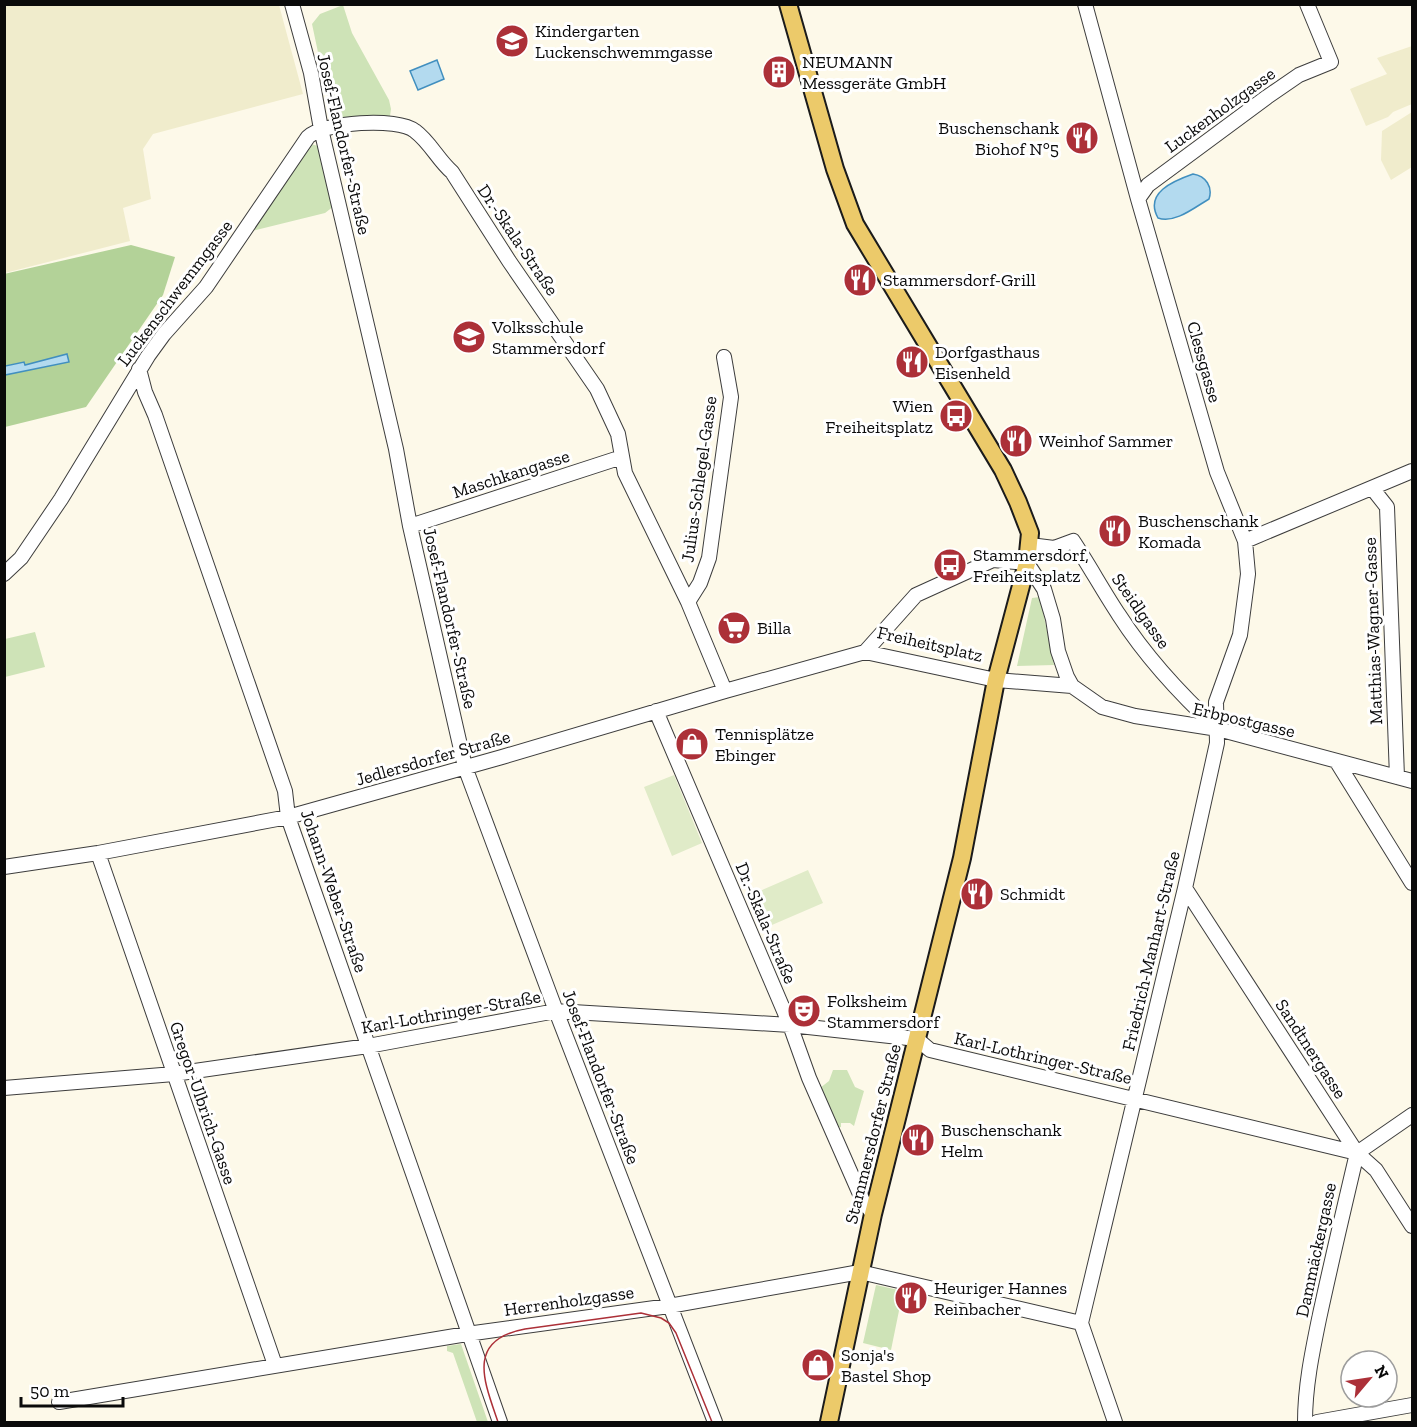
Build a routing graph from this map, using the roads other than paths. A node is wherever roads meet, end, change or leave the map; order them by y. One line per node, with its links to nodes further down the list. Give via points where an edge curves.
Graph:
1 (292, 4): 5 (street, Josef-Flandorfer-Straße)
2 (789, 4): 14 (main road, via 835,169 855,224 1003,470 1030,533)
3 (1085, 4): 6 (street, Clessgasse)
4 (1307, 4): 6 (street, Luckenholzgasse, via 1331,62 1299,75 1267,97 1148,185)
5 (321, 129): 8 (street, Luckenschwemmgasse, via 308,137 206,287); 9 (street, Dr.-Skala-Straße, via 391,123 415,130 434,149 597,388 618,434); 12 (street, Josef-Flandorfer-Straße)
6 (1138, 199): 13 (street, Clessgasse, via 1216,472)
7 (724, 357): 17 (street, Julius-Schlegel-Gasse, via 731,397 709,558 700,584)
8 (139, 369): 16 (street, Luckenschwemmgasse, via 54,508 21,558); 28 (street, Johann-Weber-Straße, via 285,791)
9 (622, 457): 12 (street, Maschkangasse); 17 (street, Dr.-Skala-Straße, via 625,473)
10 (1413, 471): 11 (street)
11 (1372, 488): 13 (street); 26 (street, Matthias-Wagner-Gasse, via 1386,507)
12 (410, 526): 25 (street, Josef-Flandorfer-Straße)
13 (1245, 541): 23 (street, Clessgasse, via 1248,574 1240,635 1216,702)
14 (1029, 545): 15 (main road); 23 (street, Steidlgasse, via 1054,548 1073,541 1141,647)
15 (1028, 562): 18 (street, Freiheitsplatz, via 993,560 916,595); 19 (main road, Freiheitsplatz); 20 (street, via 1044,589 1058,651)
16 (4, 574)
17 (688, 602): 21 (street, Dr.-Skala-Straße)
18 (865, 652): 19 (street, Freiheitsplatz); 21 (street, Jedlersdorfer Straße)
19 (996, 680): 20 (street, Freiheitsplatz); 35 (main road, Stammersdorfer Straße, via 962,858)
20 (1072, 686): 23 (street, Erbpostgasse, via 1102,707)
21 (725, 691): 22 (street, Jedlersdorfer Straße)
22 (656, 711): 25 (street, Jedlersdorfer Straße); 34 (street, Dr.-Skala-Straße)
23 (1218, 729): 24 (street, Erbpostgasse); 32 (street, Friedrich-Manhart-Straße)
24 (1336, 762): 26 (street, Erbpostgasse); 31 (street)
25 (465, 767): 28 (street, Jedlersdorfer Straße); 33 (street, Josef-Flandorfer-Straße)
26 (1397, 777): 27 (street, Erbpostgasse)
27 (1413, 781)
28 (288, 817): 29 (street, Jedlersdorfer Straße); 36 (street, Johann-Weber-Straße)
29 (98, 853): 30 (street, Jedlersdorfer Straße); 37 (street, Gregor-Ulbrich-Gasse)
30 (4, 867)
31 (1413, 883)
32 (1185, 888): 39 (street, Friedrich-Manhart-Straße); 41 (street, Sandtnergasse)
33 (556, 1011): 34 (street, Karl-Lothringer-Straße); 36 (street, Karl-Lothringer-Straße); 45 (street, Josef-Flandorfer-Straße)
34 (790, 1025): 35 (street, Karl-Lothringer-Straße); 42 (street, Dr.-Skala-Straße, via 863,1201)
35 (917, 1039): 39 (street, Karl-Lothringer-Straße, via 930,1050); 42 (main road, Stammersdorfer Straße)
36 (368, 1046): 37 (street, Karl-Lothringer-Straße); 47 (street, Johann-Weber-Straße)
37 (174, 1074): 38 (street, Karl-Lothringer-Straße); 48 (street, Gregor-Ulbrich-Gasse)
38 (4, 1088)
39 (1136, 1099): 41 (street, Karl-Lothringer-Straße); 46 (street, Friedrich-Manhart-Straße)
40 (1413, 1115): 41 (street)
41 (1357, 1153): 43 (street, Sandtnergasse, via 1376,1170); 55 (street, Dammäckergasse, via 1309,1372)
42 (873, 1214): 44 (main road, Stammersdorfer Straße)
43 (1413, 1226)
44 (860, 1272): 45 (street, Herrenholzgasse); 46 (street, Herrenholzgasse); 53 (main road, Stammersdorfer Straße)
45 (669, 1306): 47 (street, Herrenholzgasse); 52 (street, Josef-Flandorfer-Straße)
46 (1081, 1323): 54 (street)
47 (467, 1334): 48 (street, Herrenholzgasse); 51 (street, Johann-Weber-Straße)
48 (275, 1365): 49 (street, Herrenholzgasse)
49 (59, 1402)
50 (1413, 1405): 56 (street)
51 (500, 1422)
52 (715, 1422)
53 (829, 1422)
54 (1115, 1422)
55 (1305, 1422)
56 (1317, 1422)

